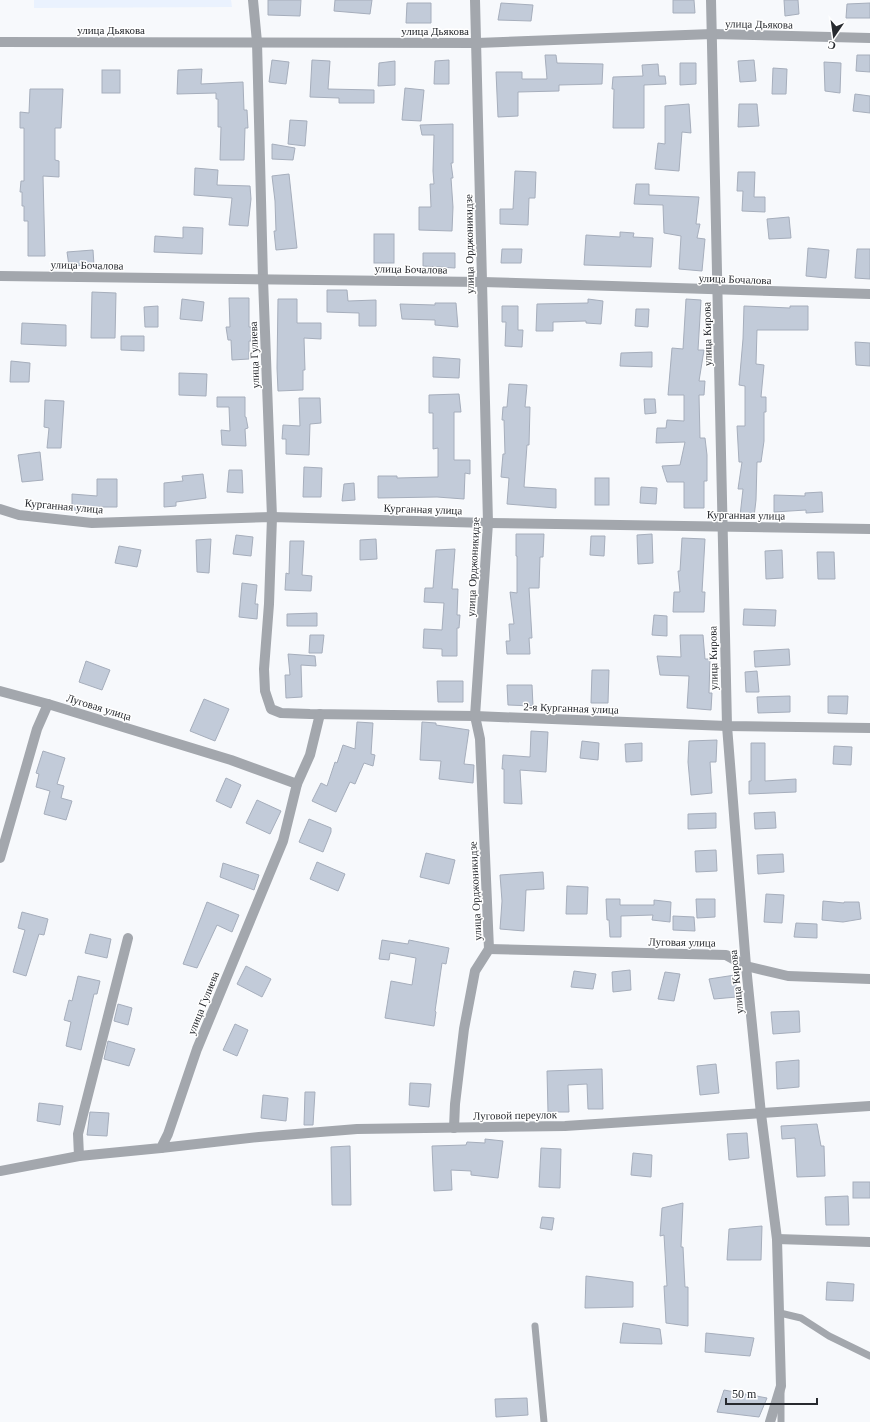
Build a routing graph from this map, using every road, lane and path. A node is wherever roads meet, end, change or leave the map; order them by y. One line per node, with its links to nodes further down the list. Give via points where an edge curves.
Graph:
1 (253, 0): 7 (street, улица Гулиева)
2 (475, 0): 8 (street, улица Орджоникидзе)
3 (711, 0): 4 (street, улица Кирова)
4 (712, 34): 5 (street, улица Дьякова); 8 (street, улица Дьякова); 12 (street, улица Кирова)
5 (870, 38)
6 (0, 42): 7 (street, улица Дьякова)
7 (257, 42): 8 (street, улица Дьякова); 10 (street, улица Гулиева)
8 (477, 43): 11 (street, улица Орджоникидзе)
9 (0, 276): 10 (street, улица Бочалова)
10 (263, 279): 11 (street, улица Бочалова); 15 (street, улица Гулиева)
11 (482, 282): 12 (street, улица Бочалова); 16 (street, улица Орджоникидзе)
12 (718, 290): 13 (street, улица Бочалова); 17 (street, улица Кирова)
13 (870, 294)
14 (0, 509): 15 (street, Курганная улица, via 19,515 92,523)
15 (272, 517): 16 (street, Курганная улица); 21 (street, улица Гулиева, via 264,669 265,691)
16 (488, 523): 17 (street, Курганная улица); 23 (street, улица Орджоникидзе)
17 (723, 527): 18 (street, Курганная улица); 24 (street, улица Кирова)
18 (870, 529)
19 (0, 691): 20 (street, Луговая улица)
20 (48, 704): 26 (street, Луговая улица, via 231,760); 27 (street, via 37,729)
21 (271, 709): 22 (street, 2-я Курганная улица, via 281,713)
22 (320, 714): 23 (street, 2-я Курганная улица); 26 (street, улица Гулиева, via 310,755)
23 (475, 716): 24 (street, 2-я Курганная улица); 29 (street, улица Орджоникидзе, via 480,739)
24 (726, 726): 25 (street, 2-я Курганная улица); 30 (street, улица Кирова)
25 (870, 728)
26 (297, 784): 35 (street, улица Гулиева, via 283,841 197,1049)
27 (0, 858)
28 (128, 938): 36 (street, via 78,1134)
29 (489, 949): 30 (street, Луговая улица, via 726,955); 34 (street, улица Орджоникидзе, via 475,970 463,1036)
30 (746, 966): 31 (street, Луговая улица, via 788,976); 33 (street, улица Кирова)
31 (870, 979)
32 (870, 1106): 33 (street, Луговой переулок)
33 (762, 1114): 34 (street, Луговой переулок, via 565,1126); 38 (street, улица Кирова)
34 (454, 1128): 35 (street, Луговой переулок, via 358,1129)
35 (161, 1148): 36 (street)
36 (79, 1156): 37 (street)
37 (0, 1170)
38 (778, 1239): 39 (street); 40 (street, улица Кирова)
39 (870, 1242)
40 (780, 1313): 42 (lane, via 800,1318); 43 (street, улица Кирова)
41 (535, 1326): 44 (lane)
42 (870, 1356)
43 (781, 1386): 45 (street, улица Кирова); 46 (lane)
44 (544, 1422)
45 (770, 1422)
46 (781, 1422)

